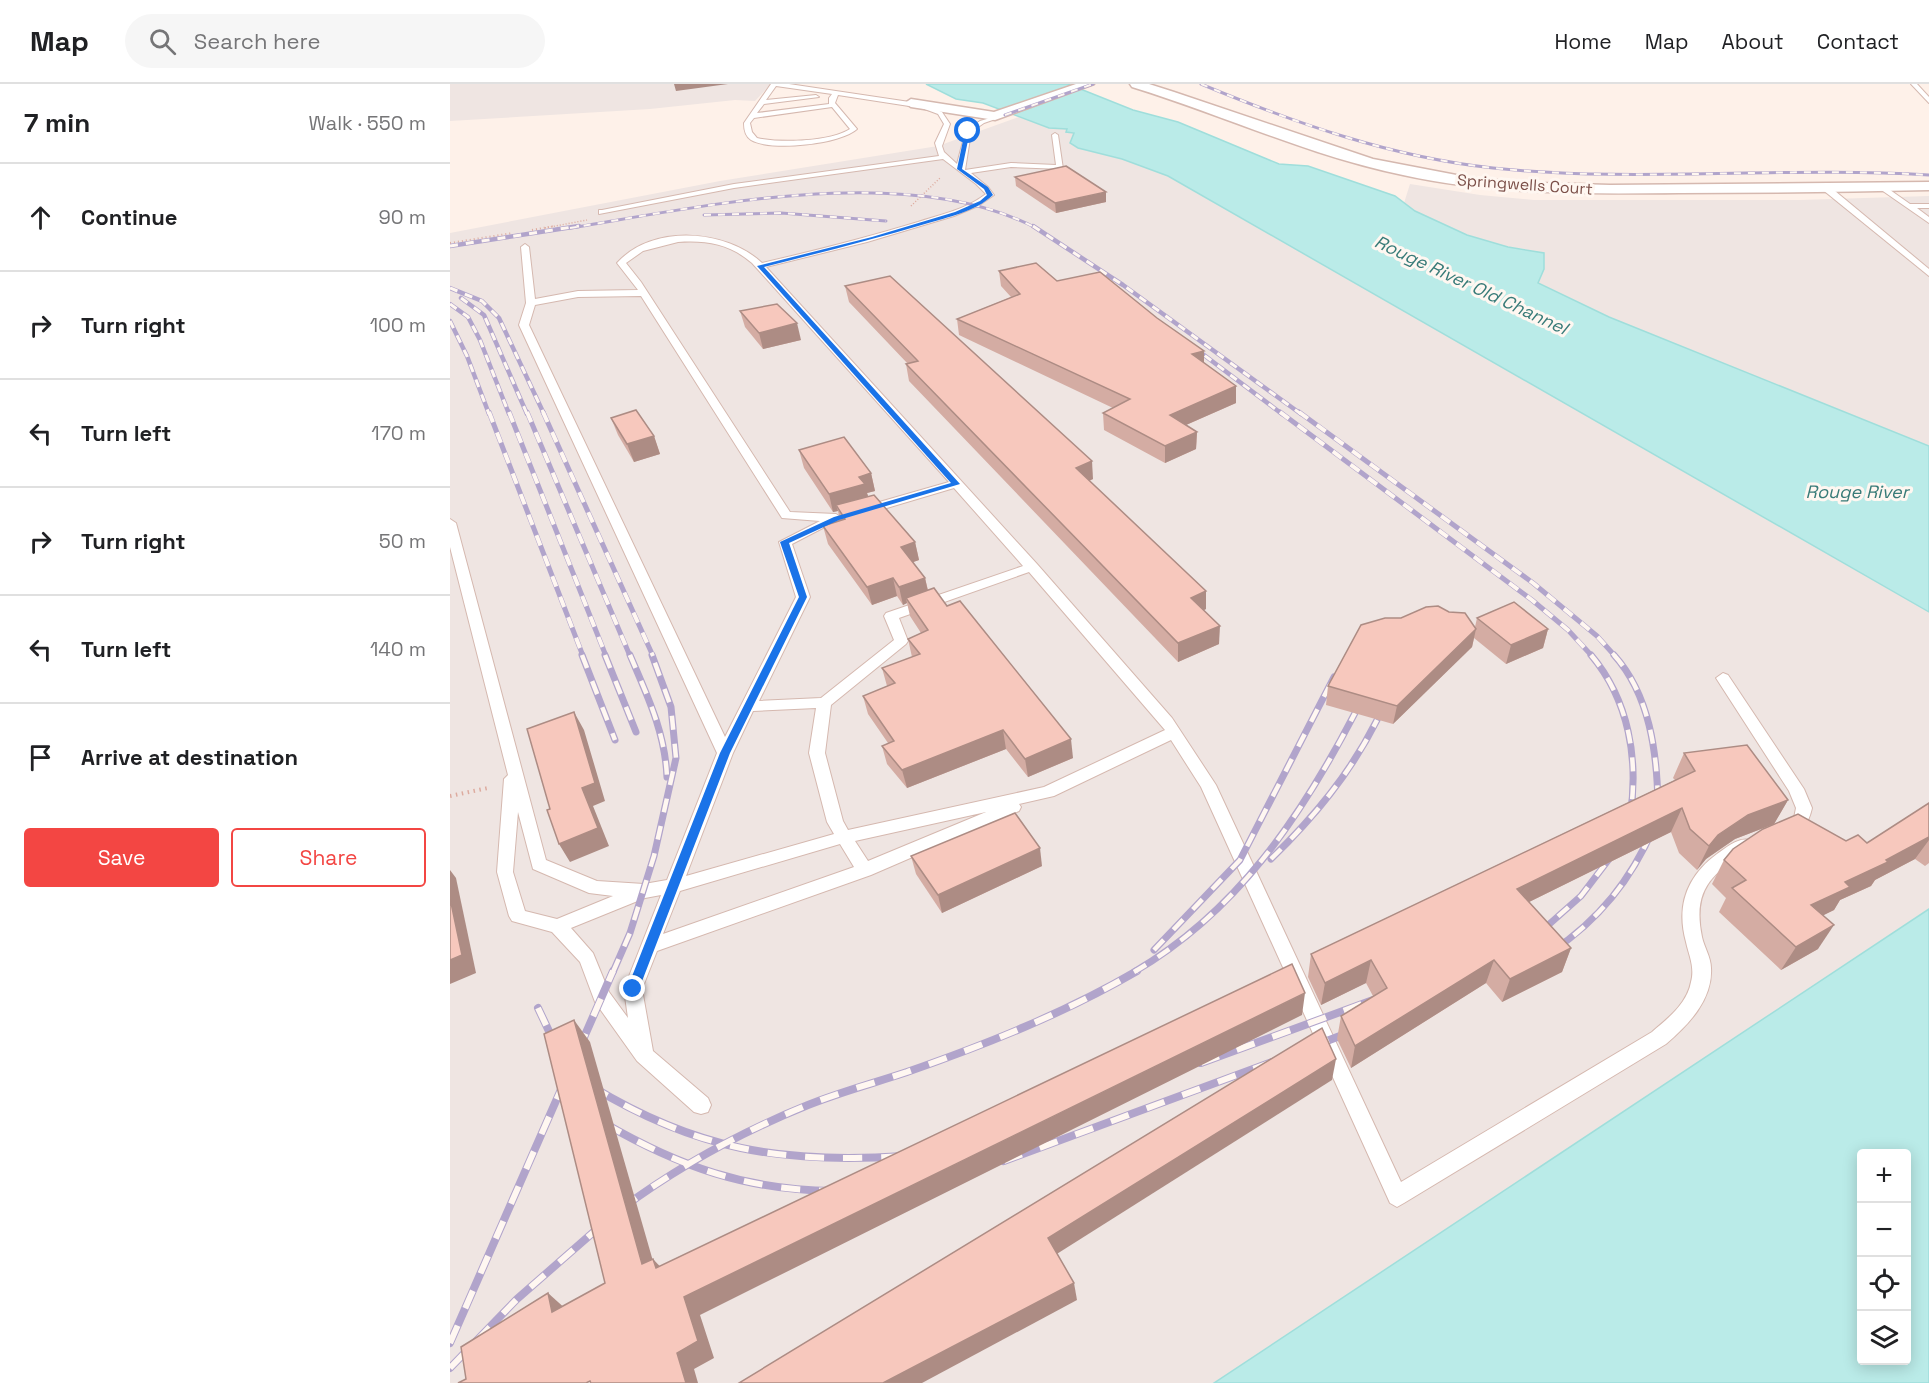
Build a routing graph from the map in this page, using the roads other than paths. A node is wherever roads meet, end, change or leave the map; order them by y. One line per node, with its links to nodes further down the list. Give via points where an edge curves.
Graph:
1 (775, 84): 5 (lane); 7 (lane)
2 (1088, 84): 10 (street)
3 (1136, 84): 19 (street, Springwells Court, via 1338,155 1465,181 1598,190)
4 (1914, 84): 6 (lane)
5 (834, 99): 7 (lane); 8 (lane); 9 (lane); 9 (lane, via 854,129 831,139 764,141 749,134 747,123)
6 (1929, 101)
7 (762, 102): 9 (lane)
8 (911, 103): 10 (street); 14 (lane, via 944,117)
9 (752, 116)
10 (998, 116): 11 (lane); 16 (lane, via 966,134)
11 (964, 127)
12 (954, 131): 14 (lane)
13 (1055, 135): 16 (lane, via 1060,167 1011,165)
14 (943, 136): 15 (lane, via 938,146)
15 (945, 157): 16 (lane); 22 (lane, via 734,186)
16 (962, 171): 25 (lane, via 987,188 990,195 982,202 874,238)
17 (1929, 186): 18 (street, Springwells Court)
18 (1883, 187): 19 (street, Springwells Court); 20 (lane)
19 (1826, 188): 26 (lane)
20 (1908, 206): 21 (lane); 23 (lane)
21 (1929, 206)
22 (602, 212)
23 (1929, 221)
24 (525, 247): 28 (lane)
25 (760, 266): 27 (lane, via 744,251 715,241 659,244 639,250 621,263); 29 (lane)
26 (1929, 273)
27 (644, 293): 28 (lane, via 578,294); 30 (lane, via 786,515)
28 (531, 303): 37 (lane, via 524,325)
29 (956, 484): 30 (lane); 32 (lane)
30 (847, 515): 35 (lane, via 784,542 803,597)
31 (450, 523): 38 (lane)
32 (1032, 567): 34 (lane, via 891,616 901,641); 36 (lane)
33 (1723, 678): 40 (lane, via 1796,789 1804,808 1801,821)
34 (824, 703): 35 (lane); 41 (lane, via 817,753 835,822)
35 (748, 706): 37 (lane)
36 (1174, 732): 39 (lane); 42 (lane, via 1208,785 1396,1196 1659,1038 1686,1016 1698,991 1702,970 1688,912 1695,888 1713,866)
37 (725, 753): 44 (lane)
38 (513, 773): 45 (lane, via 539,864 595,888); 46 (lane, via 505,872 518,916)
39 (1048, 792): 41 (lane); 43 (lane)
40 (1779, 832)
41 (844, 837): 43 (lane); 44 (lane)
42 (1760, 838)
43 (865, 870): 47 (lane)
44 (673, 886): 45 (lane); 47 (lane)
45 (644, 891): 46 (lane)
46 (558, 926): 48 (lane, via 587,958 602,996)
47 (650, 946): 48 (lane, via 633,989)
48 (644, 1055): 49 (lane)
49 (701, 1105)

